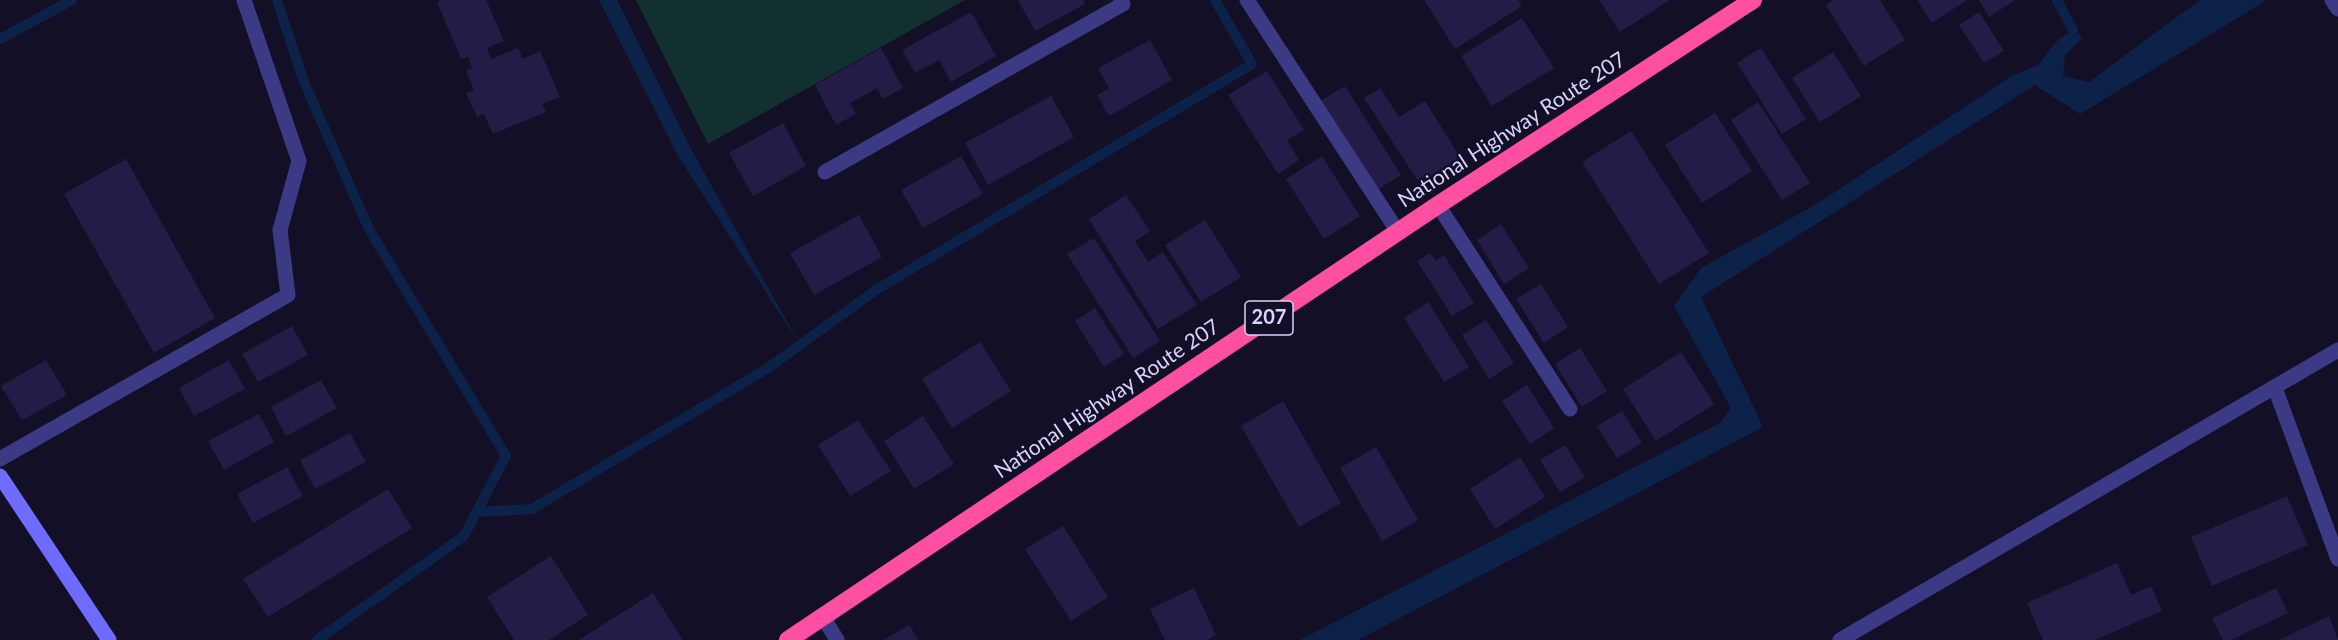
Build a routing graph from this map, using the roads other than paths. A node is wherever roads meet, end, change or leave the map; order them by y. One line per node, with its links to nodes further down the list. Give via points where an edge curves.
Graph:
1 (244, 0): 13 (street, via 299,161 280,230 288,295)
2 (1121, 0): 7 (street, via 1123,4)
3 (1247, 0): 9 (street)
4 (1753, 0): 8 (highway, National Highway Route 207 / 207)
5 (2332, 0): 6 (street)
6 (2338, 9)
7 (825, 172)
8 (1438, 205): 9 (highway, National Highway Route 207 / 207); 12 (street)
9 (1398, 232): 16 (highway, National Highway Route 207 / 207)
10 (2338, 350): 11 (street)
11 (2275, 388): 15 (street); 20 (street)
12 (1570, 409)
13 (0, 459)
14 (0, 476): 17 (street)
15 (2338, 559)
16 (823, 616): 18 (highway, National Highway Route 207 / 207); 19 (street)
17 (110, 640)
18 (788, 640)
19 (837, 640)
20 (1840, 640)

